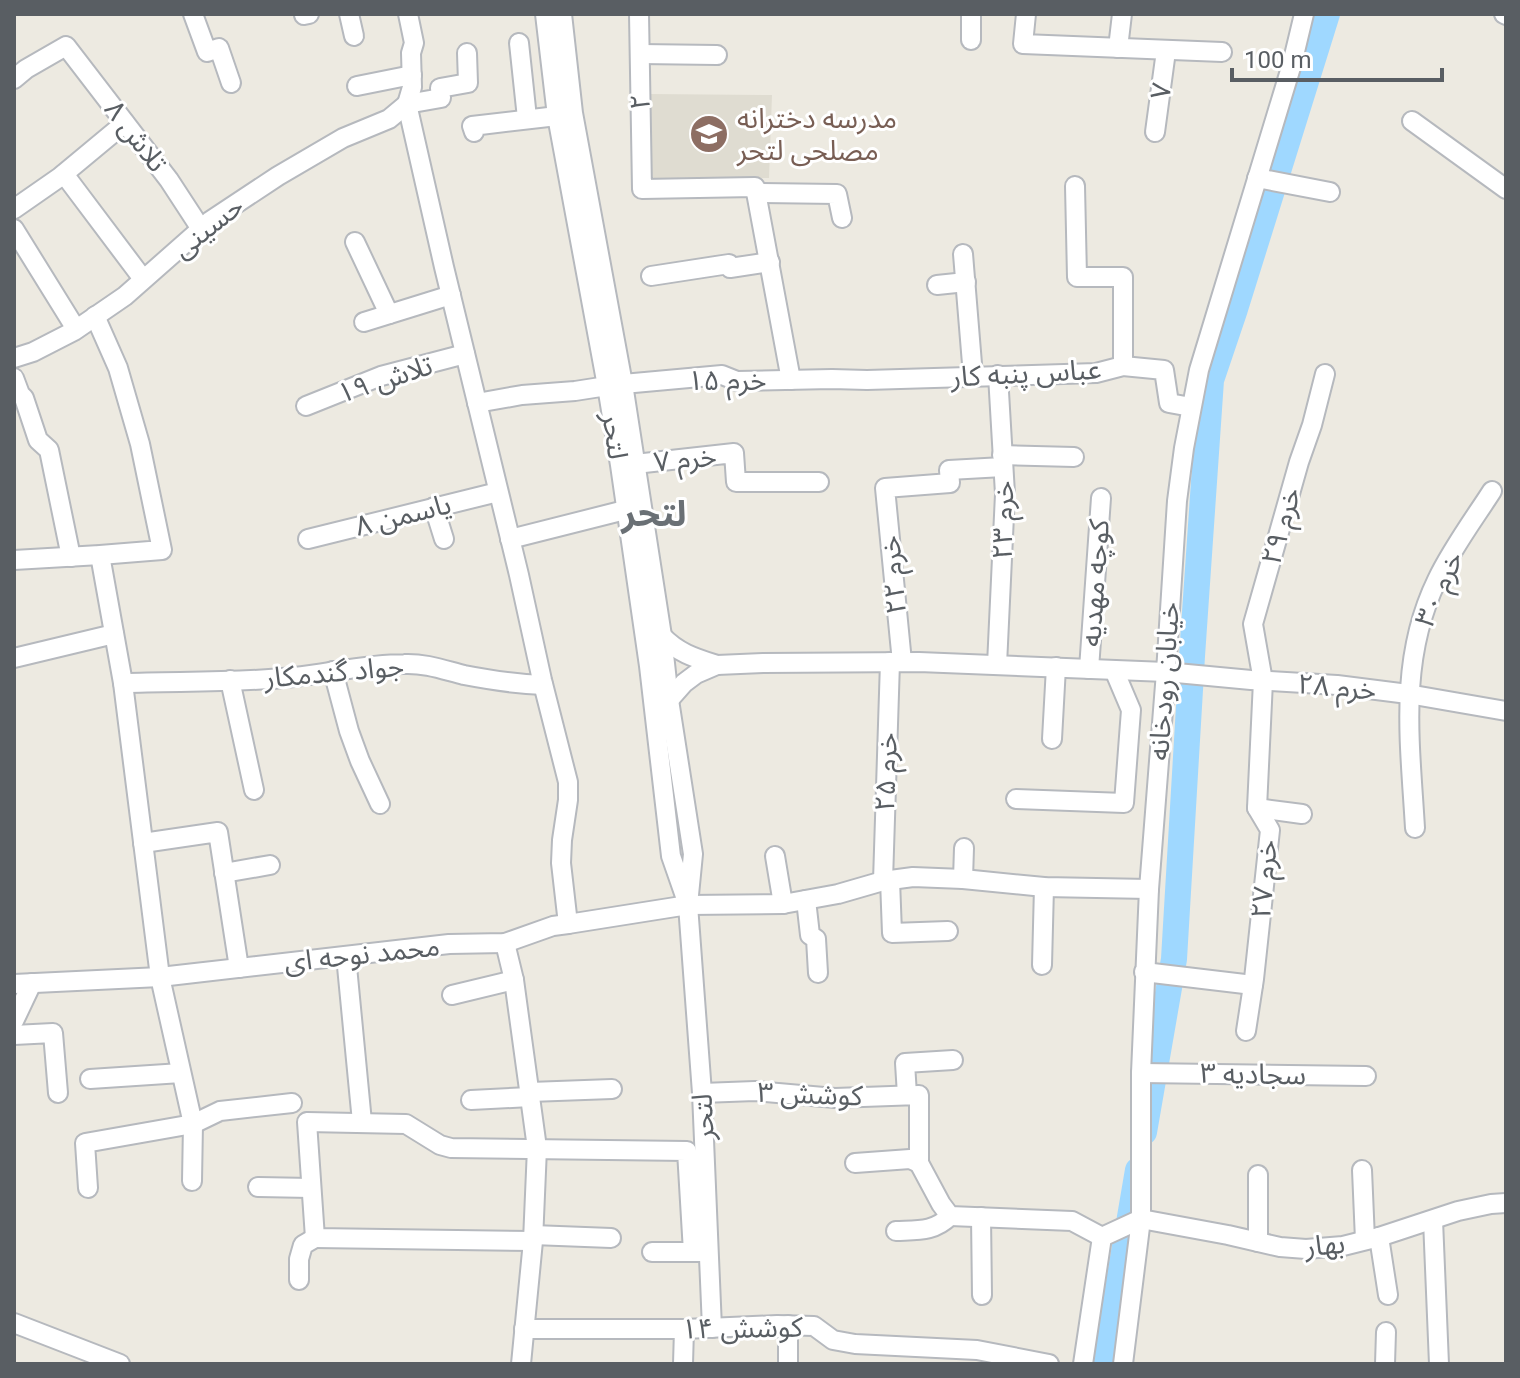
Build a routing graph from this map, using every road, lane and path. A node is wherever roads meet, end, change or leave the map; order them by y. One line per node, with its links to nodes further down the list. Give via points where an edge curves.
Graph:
1 (193, 14): 22 (street, via 207,52 219,48)
2 (349, 14): 11 (street)
3 (408, 14): 21 (street, via 414,43)
4 (545, 14): 25 (street, لتحر)
5 (562, 14): 62 (street, لتحر)
6 (639, 14): 18 (street, ۲)
7 (971, 14): 12 (street)
8 (1026, 14): 14 (street, via 1023,44)
9 (1122, 14): 14 (street)
10 (1304, 14): 32 (street, خیابان رودخانه)
11 (354, 36)
12 (971, 40)
13 (519, 43): 26 (street)
14 (1118, 48): 15 (street)
15 (1166, 51): 16 (street); 30 (street, ۷)
16 (1222, 52)
17 (467, 53): 24 (street, حسینی, via 468,83 440,88 441,98)
18 (640, 54): 19 (street); 36 (street, ۲, via 642,189 755,187)
19 (717, 55)
20 (16, 70): 28 (street, تلاش ۸, via 66,46)
21 (412, 75): 23 (street); 24 (street)
22 (231, 83)
23 (357, 86)
24 (407, 104): 40 (street, حسینی, via 389,119 343,138 278,176); 48 (street)
25 (557, 116): 26 (street); 62 (street, لتحر)
26 (527, 118): 29 (street, via 472,126)
27 (1412, 121): 34 (street)
28 (125, 123): 31 (street); 40 (street, تلاش ۸)
29 (474, 132)
30 (1155, 132)
31 (64, 174): 37 (street); 45 (street)
32 (1257, 178): 35 (street); 65 (street, خیابان رودخانه)
33 (1075, 186): 55 (street, via 1077,277 1123,277)
34 (1506, 189)
35 (1330, 192)
36 (756, 193): 38 (street, via 837,194); 43 (street)
37 (16, 204)
38 (842, 218)
39 (14, 229): 52 (street)
40 (201, 229): 45 (street, حسینی)
41 (355, 242): 49 (street)
42 (963, 254): 46 (street)
43 (770, 262): 44 (street); 61 (street)
44 (651, 276)
45 (143, 279): 50 (street, حسینی)
46 (966, 282): 47 (street); 58 (street)
47 (937, 285)
48 (451, 295): 49 (street); 53 (street)
49 (389, 314): 51 (street)
50 (95, 316): 52 (street, حسینی); 78 (street, via 118,368 140,444 162,550)
51 (364, 322)
52 (76, 329): 54 (street, حسینی)
53 (465, 354): 63 (street); 64 (street, تلاش ۱۹, via 381,376)
54 (14, 358)
55 (1123, 366): 57 (street, عباس پنبه کار, via 1096,373); 65 (street, عباس پنبه کار, via 1164,370 1169,403)
56 (1325, 374): 93 (street, خرم ۲۹, via 1253,624)
57 (998, 375): 58 (street, عباس پنبه کار); 67 (street, خرم ۲۳)
58 (973, 376): 60 (street, عباس پنبه کار)
59 (14, 378): 79 (street, via 38,440 49,450)
60 (832, 379): 61 (street, خرم ۱۵)
61 (791, 380): 62 (street, خرم ۱۵, via 737,381 722,375)
62 (615, 385): 63 (street, خرم ۱۵); 68 (street, لتحر); 74 (street, لتحر)
63 (477, 403): 71 (street)
64 (306, 406)
65 (1191, 407): 91 (street, خیابان رودخانه, via 1177,501)
66 (1074, 457): 67 (street)
67 (1003, 461): 84 (street, خرم ۲۲, via 949,470 950,483 885,488); 86 (street, خرم ۲۳)
68 (635, 464): 69 (street, خرم ۷, via 734,453 736,491); 82 (street, لتحر)
69 (819, 482)
70 (1492, 491): 96 (street, خرم ۳۰, via 1437,578 1423,615)
71 (498, 492): 73 (street, یاسمن ۸); 77 (street)
72 (1101, 498): 88 (street, کوچه مهدیه)
73 (434, 507): 75 (street, یاسمن ۸); 76 (street)
74 (625, 510): 77 (street); 119 (street, لتحر, via 671,856)
75 (308, 539)
76 (444, 539)
77 (510, 539): 95 (street)
78 (100, 555): 79 (street); 81 (street)
79 (71, 557): 80 (street)
80 (14, 560)
81 (114, 634): 83 (street); 94 (street)
82 (662, 636): 85 (street, via 688,656); 97 (street, لتحر)
83 (14, 658)
84 (896, 662): 85 (street, خرم ۲۸); 86 (street, خرم ۲۸); 114 (street, خرم ۲۵)
85 (717, 665): 97 (street, via 696,674)
86 (997, 665): 87 (street, خرم ۲۸)
87 (1056, 667): 88 (street, خرم ۲۸); 99 (street)
88 (1089, 669): 89 (street, خرم ۲۸)
89 (1114, 670): 91 (street, خرم ۲۸); 100 (street, via 1131,710)
90 (333, 671): 92 (street, جواد گندمکار); 95 (street, جواد گندمکار, via 407,663); 104 (street, via 349,731)
91 (1166, 672): 93 (street, خرم ۲۸); 101 (street, خیابان رودخانه)
92 (230, 680): 94 (street, جواد گندمکار); 102 (street)
93 (1263, 681): 96 (street, خرم ۲۸); 105 (street, خرم ۲۷)
94 (123, 683): 108 (street)
95 (543, 685): 120 (street, via 568,782 561,863)
96 (1408, 694): 98 (street, خرم ۲۸); 107 (street, خرم ۳۰)
97 (669, 700): 119 (street, لتحر, via 693,854)
98 (1506, 711)
99 (1052, 739)
100 (1126, 776): 101 (street); 103 (street, via 1124,803)
101 (1157, 777): 116 (street, خیابان رودخانه)
102 (254, 790)
103 (1016, 799)
104 (380, 804)
105 (1257, 808): 106 (street); 131 (street, خرم ۲۷, via 1270,830)
106 (1302, 814)
107 (1415, 828)
108 (143, 843): 112 (street, via 218,832); 128 (street)
109 (964, 848): 113 (street)
110 (775, 856): 118 (street)
111 (270, 865): 112 (street)
112 (224, 873): 125 (street)
113 (963, 879): 114 (street, محمد نوحه ای); 115 (street, محمد نوحه ای)
114 (886, 881): 117 (street, محمد نوحه ای); 121 (street, خرم ۲۵, via 892,933)
115 (1044, 887): 116 (street, محمد نوحه ای); 124 (street)
116 (1149, 889): 126 (street, خیابان رودخانه)
117 (806, 900): 118 (street, محمد نوحه ای); 127 (street)
118 (783, 904): 119 (street, محمد نوحه ای)
119 (688, 905): 120 (street, محمد نوحه ای); 143 (street, لتحر)
120 (568, 924): 122 (street, محمد نوحه ای)
121 (948, 931)
122 (505, 943): 123 (street, محمد نوحه ای); 129 (street)
123 (346, 956): 125 (street, محمد نوحه ای); 148 (street)
124 (1042, 965)
125 (239, 968): 128 (street, محمد نوحه ای)
126 (1144, 972): 131 (street); 138 (street, خیابان رودخانه)
127 (818, 973)
128 (160, 977): 130 (street, محمد نوحه ای); 137 (street)
129 (514, 980): 132 (street); 144 (street)
130 (23, 983): 133 (street)
131 (1253, 985): 134 (street, خرم ۲۷)
132 (452, 995)
133 (14, 1021)
134 (1246, 1031)
135 (14, 1035): 142 (street, via 53,1033)
136 (953, 1060): 145 (street, via 905,1063)
137 (181, 1073): 140 (street); 149 (street)
138 (1141, 1073): 139 (street, سجادیه ۳); 162 (street, خیابان رودخانه)
139 (1366, 1076)
140 (90, 1079)
141 (612, 1089): 144 (street)
142 (58, 1093)
143 (702, 1093): 145 (street, کوشش ۳); 172 (street, لتحر)
144 (530, 1094): 146 (street); 150 (street)
145 (913, 1095): 152 (street)
146 (471, 1100)
147 (292, 1103): 149 (street, via 220,1111)
148 (362, 1122): 150 (street, via 406,1124 451,1148); 158 (street, via 307,1122)
149 (193, 1124): 155 (street); 157 (street, via 85,1143)
150 (537, 1148): 167 (street); 172 (street, via 687,1151)
151 (855, 1163): 152 (street)
152 (919, 1163): 160 (street)
153 (1362, 1170): 169 (street)
154 (1258, 1175): 170 (street)
155 (192, 1181)
156 (258, 1187): 158 (street)
157 (88, 1188)
158 (311, 1188): 166 (street)
159 (1506, 1203): 163 (street, بهار)
160 (950, 1216): 161 (street); 164 (street, via 929,1230)
161 (981, 1217): 165 (street, via 1072,1221); 174 (street)
162 (1140, 1220): 165 (street); 170 (street, بهار); 188 (street, خیابان رودخانه)
163 (1433, 1220): 169 (street, بهار); 190 (street)
164 (896, 1231)
165 (1103, 1237): 187 (street)
166 (315, 1238): 167 (street); 173 (street, via 303,1245)
167 (533, 1238): 168 (street); 179 (street)
168 (611, 1238)
169 (1372, 1239): 170 (street, بهار, via 1306,1249); 175 (street)
170 (1258, 1242)
171 (652, 1252): 172 (street)
172 (701, 1252): 178 (street, لتحر)
173 (299, 1280)
174 (982, 1295)
175 (1388, 1295)
176 (14, 1323): 182 (street)
177 (788, 1325): 178 (street, کوشش ۱۴); 185 (street); 186 (street, کوشش ۱۴, via 814,1326 833,1340 855,1344 977,1350)
178 (712, 1328): 180 (street, کوشش ۱۴)
179 (524, 1329): 180 (street, کوشش ۱۴); 183 (street)
180 (684, 1329): 184 (street)
181 (1386, 1332): 189 (street)
182 (120, 1364)
183 (521, 1364)
184 (683, 1364)
185 (788, 1364)
186 (1049, 1364)
187 (1083, 1364)
188 (1123, 1364)
189 (1385, 1364)
190 (1439, 1364)

